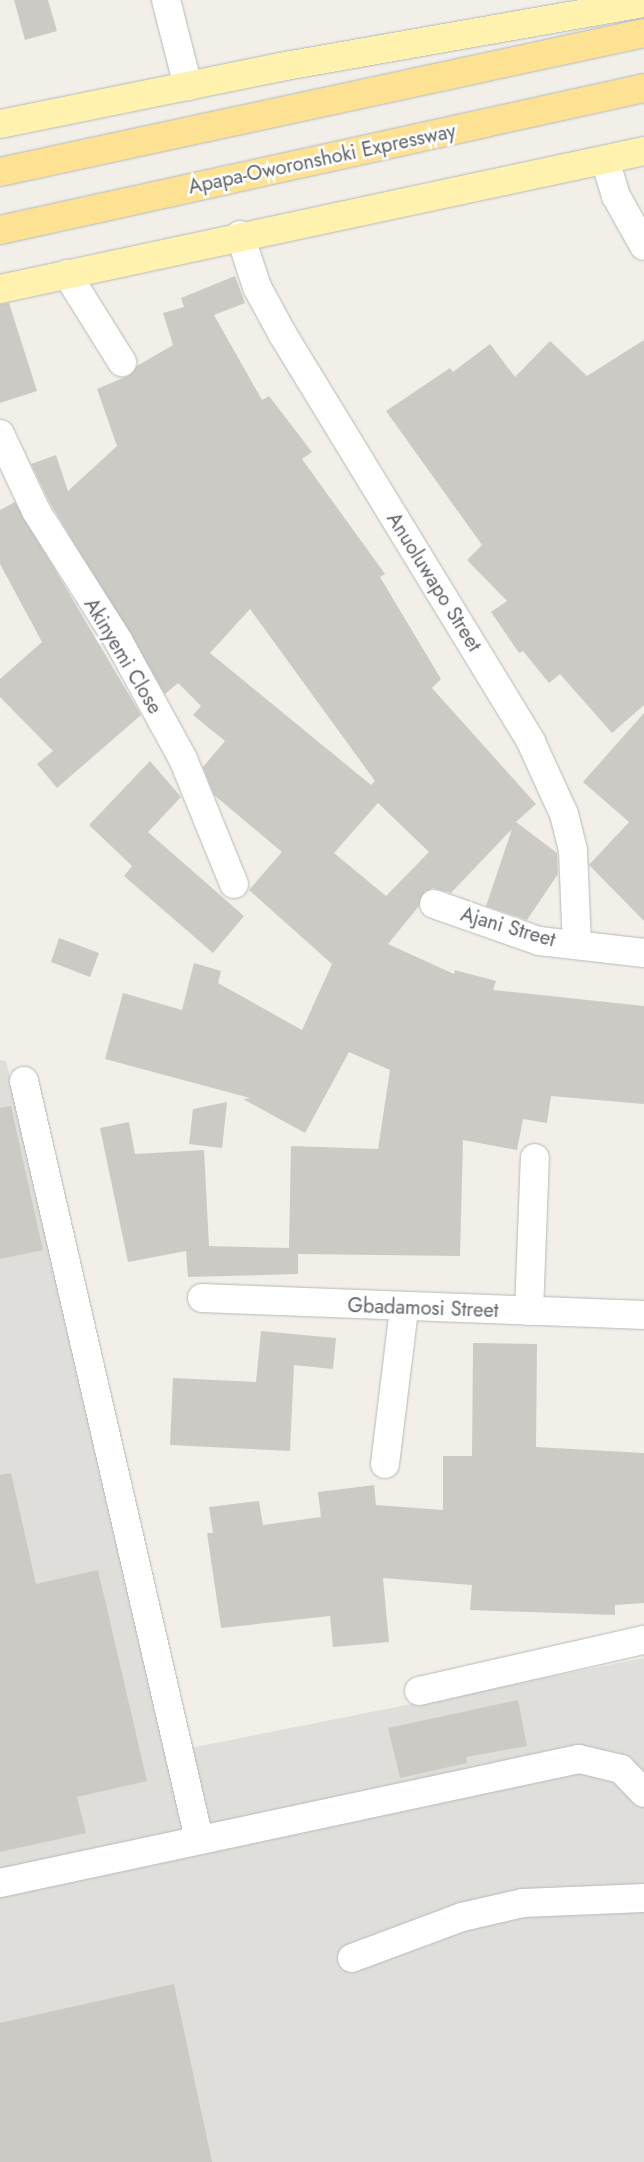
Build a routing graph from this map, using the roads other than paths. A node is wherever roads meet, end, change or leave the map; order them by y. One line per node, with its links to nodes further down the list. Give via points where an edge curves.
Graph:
1 (166, 0): 5 (street)
2 (644, 3): 3 (main road)
3 (584, 8): 5 (main road)
4 (644, 33): 10 (highway)
5 (188, 86): 7 (main road)
6 (644, 88): 11 (highway, Apapa-Oworonshoki Expressway)
7 (0, 124)
8 (644, 150): 9 (main road)
9 (605, 160): 12 (main road); 13 (street, via 616,196)
10 (0, 172)
11 (0, 230)
12 (240, 235): 14 (main road); 20 (street, Anuoluwapo Street, via 257,287 283,336 531,742 564,814 573,851)
13 (644, 246)
14 (67, 274): 15 (main road); 16 (street)
15 (0, 289)
16 (122, 362)
17 (0, 434): 18 (street, Akinyemi Close, via 36,511 119,642 183,759)
18 (234, 884)
19 (434, 904): 20 (street, Ajani Street, via 539,941)
20 (577, 945): 21 (street, Ajani Street)
21 (644, 953)
22 (24, 1081): 32 (street)
23 (536, 1158): 26 (street)
24 (202, 1298): 25 (street, Gbadamosi Street)
25 (404, 1309): 26 (street, Gbadamosi Street); 28 (street)
26 (529, 1311): 27 (street, Gbadamosi Street)
27 (644, 1315)
28 (385, 1464)
29 (644, 1640): 30 (street)
30 (419, 1691)
31 (644, 1793): 32 (street, via 621,1769 579,1759)
32 (199, 1839): 33 (street)
33 (0, 1883)
34 (644, 1898): 35 (street, via 523,1902 462,1917)
35 (352, 1958)

